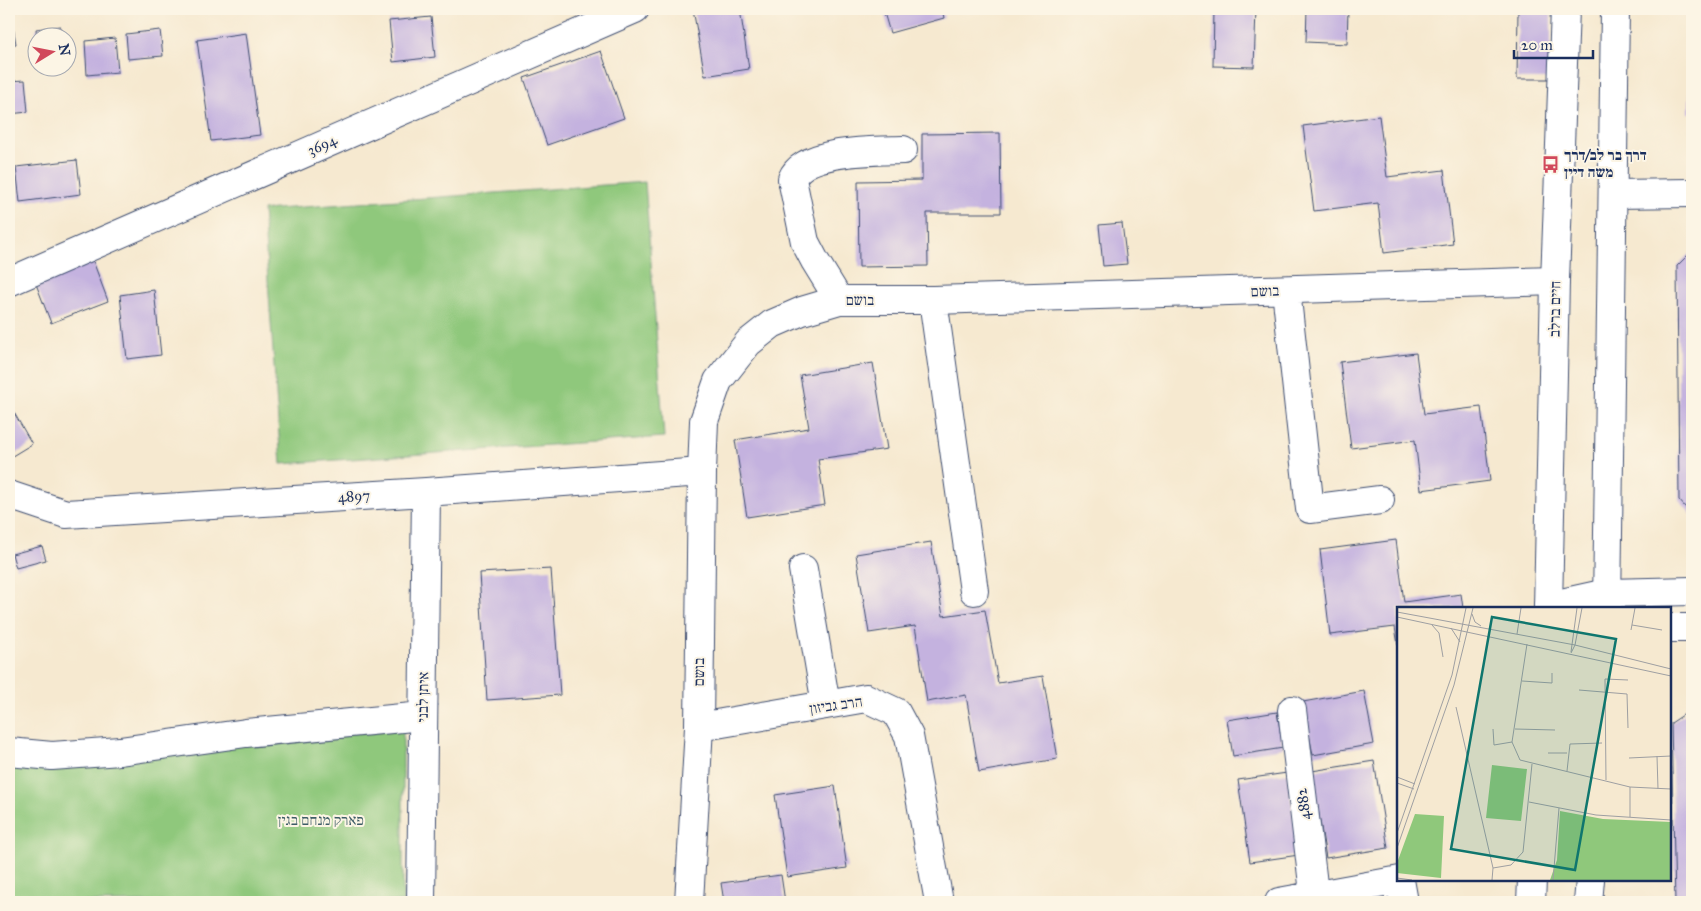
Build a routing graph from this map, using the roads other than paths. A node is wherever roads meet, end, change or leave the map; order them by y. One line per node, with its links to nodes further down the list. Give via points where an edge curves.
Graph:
1 (635, 9): 8 (street, 3694)
2 (1565, 9): 7 (street, חיים ברלב)
3 (1614, 9): 6 (street)
4 (903, 150): 10 (street, via 847,152 809,162 796,171 792,180 806,242)
5 (1692, 193): 6 (street)
6 (1613, 194): 19 (street)
7 (1555, 281): 9 (street, בושם); 20 (street, חיים ברלב)
8 (9, 282)
9 (1286, 290): 11 (street, בושם); 15 (street, via 1310,508)
10 (839, 300): 11 (street, בושם); 12 (street, בושם, via 772,324 748,343 718,381 704,421)
11 (933, 300): 17 (street)
12 (702, 472): 13 (street, 4897); 27 (street, בושם)
13 (426, 492): 14 (street, 4897, via 66,514); 26 (street, איתן לבני)
14 (9, 494)
15 (1380, 500)
16 (803, 569): 24 (street)
17 (974, 591)
18 (1692, 591): 19 (street)
19 (1607, 601): 21 (street)
20 (1550, 607)
21 (1558, 607)
22 (1671, 628): 23 (street)
23 (1692, 628)
24 (826, 705): 27 (street, הרב גביזון); 36 (street, הרב גביזון, via 866,698 896,712 909,736)
25 (1292, 710): 33 (street, 4882, via 1313,884)
26 (423, 716): 28 (street, via 120,751 52,756); 34 (street, איתן לבני)
27 (699, 727): 35 (street, בושם)
28 (9, 752)
29 (1397, 881): 33 (street)
30 (1400, 881): 38 (street)
31 (1532, 881): 39 (street)
32 (1590, 881): 40 (street)
33 (1309, 900): 37 (street)
34 (421, 902)
35 (689, 902)
36 (939, 902)
37 (1279, 902)
38 (1404, 902)
39 (1531, 902)
40 (1588, 902)

